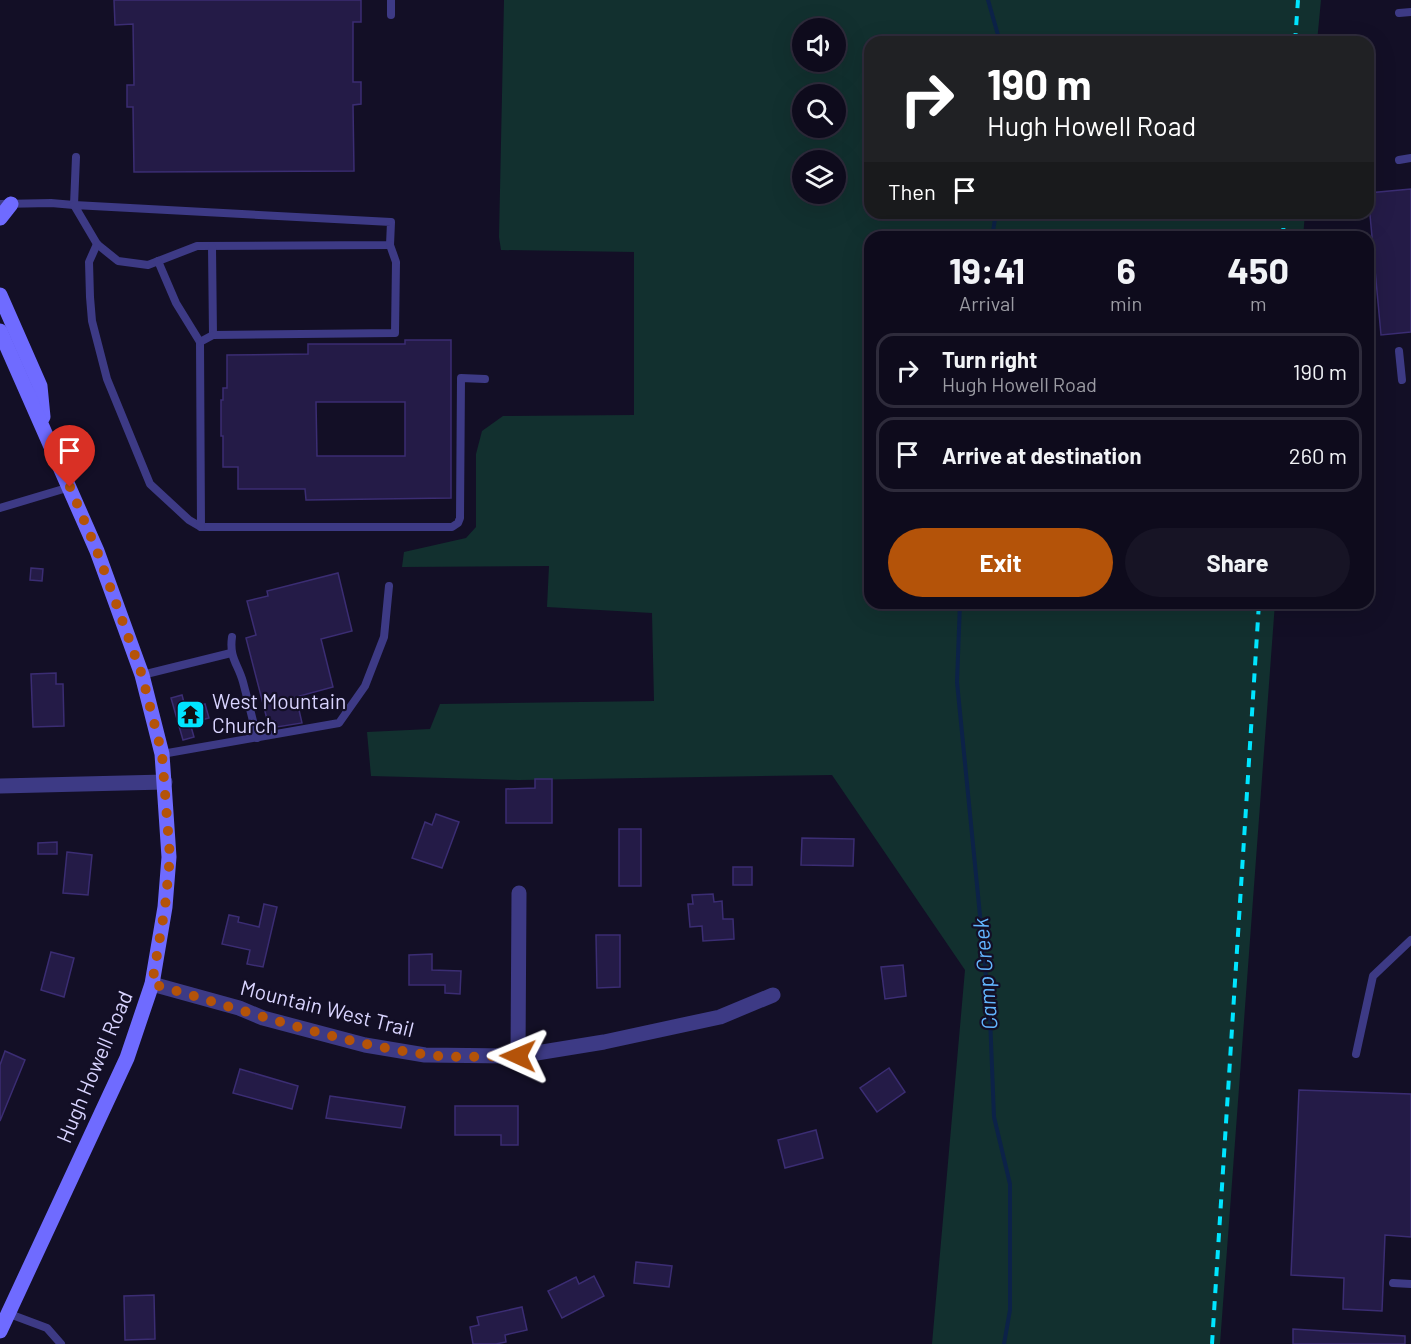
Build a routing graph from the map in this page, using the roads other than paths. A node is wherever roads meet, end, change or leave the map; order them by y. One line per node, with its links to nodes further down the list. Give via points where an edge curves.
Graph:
1 (391, 0): 4 (lane)
2 (1411, 12): 3 (lane)
3 (1399, 13)
4 (391, 15)
5 (76, 157): 9 (lane)
6 (1411, 158): 7 (lane)
7 (1399, 160)
8 (6, 204): 9 (lane); 10 (main road)
9 (74, 206): 11 (lane); 12 (lane, via 391,222)
10 (0, 218)
11 (98, 244): 14 (lane, via 118,261 148,265); 25 (lane, via 89,262 90,297 107,379 150,484)
12 (390, 245): 13 (lane); 17 (lane, via 396,262 395,333)
13 (212, 246): 14 (lane, via 197,246); 17 (lane)
14 (158, 261): 18 (lane, via 176,303)
15 (0, 295): 22 (main road, via 40,386)
16 (0, 331): 22 (main road, Hugh Howell Road)
17 (213, 335): 18 (lane)
18 (200, 342): 25 (lane)
19 (1399, 351): 21 (lane)
20 (485, 379): 25 (lane, via 461,378 460,518 452,527)
21 (1402, 380)
22 (44, 429): 23 (main road, Hugh Howell Road)
23 (70, 487): 24 (lane); 29 (main road, Hugh Howell Road)
24 (0, 508)
25 (201, 527)
26 (389, 586): 30 (lane, via 384,637 365,686 339,723)
27 (232, 637): 28 (lane)
28 (231, 653): 29 (lane); 30 (lane, via 242,678)
29 (142, 675): 31 (main road, Hugh Howell Road)
30 (257, 738): 31 (lane)
31 (162, 754): 32 (main road, Hugh Howell Road)
32 (165, 782): 33 (street); 36 (main road, Hugh Howell Road, via 170,857)
33 (0, 786)
34 (519, 893): 39 (street)
35 (1411, 940): 38 (lane, via 1373,976)
36 (152, 984): 39 (street, Mountain West Trail, via 365,1045 425,1055); 42 (main road, Hugh Howell Road, via 127,1058)
37 (773, 995): 39 (street, Mountain West Trail, via 720,1017)
38 (1356, 1054)
39 (518, 1056)
40 (1393, 1283): 41 (lane)
41 (1411, 1284)
42 (7, 1314): 43 (main road, Hugh Howell Road); 44 (lane, via 47,1328)
43 (0, 1331)
44 (62, 1344)

